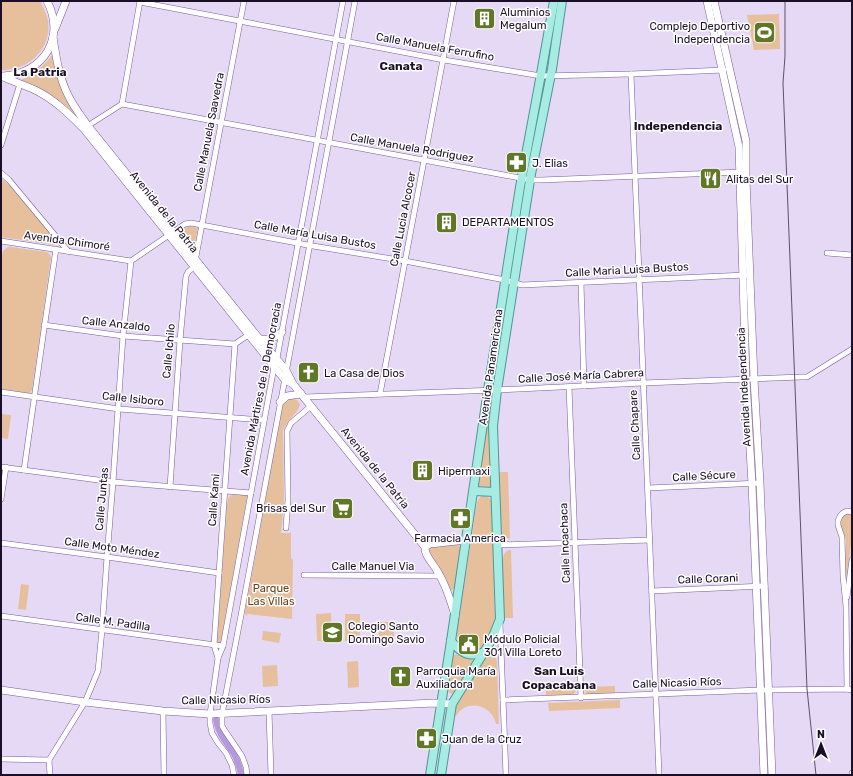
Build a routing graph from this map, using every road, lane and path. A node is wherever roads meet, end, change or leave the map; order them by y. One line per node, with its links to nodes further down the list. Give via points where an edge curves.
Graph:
1 (47, 1): 13 (main road, Avenida de la Patria, via 52,11)
2 (66, 1): 13 (main road)
3 (244, 1): 12 (street, Calle Manuela Saavedra)
4 (343, 1): 14 (street, Avenida Mártires de la Democracia)
5 (355, 1): 15 (street, Avenida Mártires de la Democracia)
6 (454, 1): 16 (street, Calle Lucia Alcocer)
7 (554, 1): 20 (main road, Avenida Panamericana)
8 (562, 1): 21 (main road, Avenida Panamericana)
9 (707, 1): 17 (main road, Avenida Independencia)
10 (714, 1): 17 (main road, Avenida Independencia)
11 (140, 2): 12 (street, Calle Manuela Ferrufino); 23 (street)
12 (240, 21): 14 (street, Calle Manuela Ferrufino); 24 (street, Calle Manuela Saavedra)
13 (54, 35): 19 (main road, via 46,54 39,62 21,73); 25 (main road, Avenida de la Patria, via 59,70 65,88)
14 (336, 40): 15 (street, Calle Manuela Ferrufino); 26 (street, Avenida Mártires de la Democracia)
15 (348, 42): 16 (street, Calle Manuela Ferrufino); 27 (street, Avenida Mártires de la Democracia)
16 (444, 60): 20 (street, Calle Manuela Ferrufino); 29 (street, Calle Lucia Alcocer)
17 (726, 70): 18 (street, Calle Manuela Ferrufino); 30 (main road, Avenida Independencia, via 746,141)
18 (631, 74): 21 (street, Calle Manuela Ferrufino); 32 (street, Calle Chapare)
19 (1, 76): 22 (main road, Avenida de la Patria)
20 (541, 76): 21 (street, Calle Manuela Ferrufino); 33 (main road, Avenida Panamericana)
21 (550, 76): 34 (main road, Avenida Panamericana)
22 (20, 84): 25 (main road, Avenida de la Patria, via 49,98); 28 (street)
23 (122, 104): 24 (street, Calle Manuela Rodriguez); 25 (street)
24 (221, 123): 26 (street, Calle Manuela Rodriguez); 35 (street, Calle Manuela Saavedra)
25 (86, 127): 36 (main road, Avenida de la Patria)
26 (317, 141): 27 (street, Calle Manuela Rodriguez); 38 (street, Avenida Mártires de la Democracia)
27 (328, 143): 29 (street, Calle Manuela Rodriguez); 40 (street, Avenida Mártires de la Democracia)
28 (1, 145)
29 (424, 160): 33 (street, Calle Manuela Rodriguez); 47 (street, Calle Lucia Alcocer)
30 (742, 172): 32 (street, Calle Manuela Rodriguez); 49 (main road, Avenida Independencia)
31 (1, 173): 42 (street)
32 (636, 176): 34 (street, Calle Manuela Rodriguez); 51 (street, Calle Chapare)
33 (521, 178): 34 (street, Calle Manuela Rodriguez); 50 (main road, Avenida Panamericana)
34 (531, 180): 52 (main road, Avenida Panamericana)
35 (202, 225): 36 (street, Calle María Luisa Bustos, via 185,224); 38 (street, Calle María Luisa Bustos); 45 (street, Calle Manuela Saavedra)
36 (171, 234): 45 (main road, Avenida de la Patria); 46 (street); 48 (main road, Avenida de la Patria)
37 (1, 241): 39 (street); 41 (street, Avenida Chimoré)
38 (298, 243): 40 (street, Calle María Luisa Bustos); 55 (street, Avenida Mártires de la Democracia)
39 (1, 245)
40 (310, 245): 47 (street, Calle María Luisa Bustos); 64 (street, Avenida Mártires de la Democracia)
41 (56, 249): 42 (street, Avenida Chimoré); 54 (street)
42 (68, 251): 46 (street, Avenida Chimoré)
43 (827, 253): 44 (street)
44 (852, 255)
45 (196, 259): 48 (street, Calle Manuela Saavedra); 56 (main road, Avenida de la Patria)
46 (131, 261): 57 (street, Calle Juntas)
47 (405, 261): 50 (street, Calle María Luisa Bustos); 74 (street, Calle Lucia Alcocer)
48 (194, 267): 56 (main road, Avenida de la Patria); 59 (street, Calle Ichilo, via 186,276)
49 (746, 275): 51 (street, Calle Maria Luisa Bustos); 65 (main road, Avenida Independencia)
50 (505, 280): 52 (street, Calle Maria Luisa Bustos); 71 (main road, Avenida Panamericana)
51 (639, 280): 53 (street, Calle Maria Luisa Bustos); 67 (street, Calle Chapare)
52 (514, 283): 53 (street, Calle Maria Luisa Bustos); 72 (main road, Avenida Panamericana)
53 (581, 283): 69 (street)
54 (44, 325): 57 (street, Calle Anzaldo); 76 (street)
55 (282, 332): 58 (main road, via 274,338); 62 (street, Avenida Mártires de la Democracia)
56 (251, 333): 58 (main road, Avenida de la Patria); 60 (street); 63 (main road, Avenida de la Patria)
57 (124, 336): 59 (street, Calle Anzaldo); 79 (street, Calle Juntas)
58 (260, 339): 62 (main road, Avenida de la Patria)
59 (180, 340): 60 (street, Calle Anzaldo); 80 (street, Calle Ichilo)
60 (235, 344): 81 (street, Calle Kami)
61 (852, 349): 65 (street, Calle José María Cabrera, via 807,377)
62 (277, 358): 63 (street, Avenida Mártires de la Democracia); 64 (main road, Avenida de la Patria)
63 (274, 367): 66 (main road, Avenida de la Patria); 82 (street, Avenida Mártires de la Democracia)
64 (286, 370): 66 (street, Avenida Mártires de la Democracia); 68 (main road, Avenida de la Patria)
65 (750, 379): 67 (street, Calle José María Cabrera); 86 (main road, Avenida Independencia); 87 (main road, Avenida Independencia)
66 (285, 380): 68 (main road, Avenida de la Patria); 77 (street, Avenida Mártires de la Democracia)
67 (643, 383): 69 (street, Calle José María Cabrera); 89 (street, Calle Chapare)
68 (293, 384): 75 (main road, Avenida de la Patria)
69 (584, 386): 70 (street, Calle José María Cabrera)
70 (569, 387): 72 (street, Calle José María Cabrera); 100 (street, Calle Incachaca)
71 (488, 390): 72 (street, Calle José María Cabrera); 74 (street, Calle José María Cabrera); 91 (main road, Avenida Panamericana)
72 (497, 390): 92 (main road, Avenida Panamericana, via 493,426)
73 (1, 392): 76 (street, Calle Isiboro)
74 (380, 394): 75 (street, Calle José María Cabrera)
75 (303, 395): 77 (main road, via 287,396); 78 (main road, Avenida de la Patria)
76 (34, 397): 79 (street, Calle Isiboro); 84 (street)
77 (280, 402): 135 (street, Avenida Mártires de la Democracia)
78 (312, 406): 96 (street, via 291,423 287,431); 102 (main road, Avenida de la Patria)
79 (119, 409): 80 (street, Calle Isiboro); 85 (street, Calle Juntas)
80 (175, 413): 81 (street, Calle Isiboro); 88 (street, Calle Ichilo)
81 (230, 417): 82 (street, Calle Isiboro); 90 (street, Calle Kami)
82 (264, 420): 93 (street, Avenida Mártires de la Democracia)
83 (3, 467): 84 (street); 94 (street)
84 (24, 470): 85 (street)
85 (113, 482): 88 (street); 103 (street, Calle Juntas)
86 (760, 483): 87 (street, Calle Sécure); 109 (main road, Avenida Independencia)
87 (752, 484): 89 (street, Calle Sécure); 108 (main road, Avenida Independencia)
88 (170, 487): 90 (street)
89 (648, 488): 98 (street, Calle Chapare)
90 (224, 491): 93 (street); 105 (street, Calle Kami)
91 (474, 491): 92 (main road); 97 (main road, Avenida Panamericana)
92 (495, 492): 101 (main road, Avenida Panamericana)
93 (251, 493): 118 (street, Avenida Mártires de la Democracia)
94 (1, 499)
95 (852, 512): 111 (street, via 843,513 838,520 842,537)
96 (286, 528)
97 (466, 540): 102 (main road, via 430,544); 113 (main road, Avenida Panamericana)
98 (650, 540): 100 (street); 110 (street, Calle Chapare)
99 (1, 543): 103 (street, Calle Moto Méndez)
100 (575, 543): 101 (street); 127 (street, Calle Incachaca)
101 (498, 545): 114 (main road, Avenida Panamericana)
102 (425, 547): 107 (main road, Avenida de la Patria, via 425,552)
103 (107, 556): 105 (street, Calle Moto Méndez); 115 (street, Calle Juntas)
104 (852, 560): 111 (street)
105 (219, 573): 117 (street, Calle Kami)
106 (304, 575): 107 (street, Calle Manuel Via)
107 (441, 576): 113 (main road, Avenida de la Patria)
108 (756, 586): 109 (street, Calle Corani); 110 (street, Calle Corani); 123 (main road, Avenida Independencia)
109 (765, 586): 124 (main road, Avenida Independencia)
110 (652, 591): 126 (street, Calle Chapare)
111 (846, 606): 125 (street)
112 (1, 616): 115 (street, Calle M. Padilla)
113 (455, 616): 116 (main road, Avenida Panamericana)
114 (500, 619): 119 (main road, Avenida Panamericana); 120 (street)
115 (102, 630): 117 (street, Calle M. Padilla); 129 (street, Calle Juntas, via 98,671)
116 (451, 641): 119 (main road, via 462,652 472,655); 130 (main road, Avenida Panamericana)
117 (214, 645): 118 (street, Calle M. Padilla); 121 (street, Calle Kami)
118 (223, 646): 121 (street, Avenida Mártires de la Democracia)
119 (485, 652): 120 (street); 131 (main road, Avenida Panamericana)
120 (501, 652): 128 (street)
121 (218, 658): 134 (street, Avenida Mártires de la Democracia)
122 (1, 690): 129 (main road, Calle Nicasio Ríos)
123 (761, 690): 124 (street, Calle Nicasio Ríos); 126 (street, Calle Nicasio Ríos); 147 (main road, Avenida Independencia)
124 (769, 690): 125 (street, Calle Nicasio Ríos); 148 (main road, Avenida Independencia)
125 (850, 690)
126 (656, 694): 127 (street, Calle Nicasio Ríos); 146 (street, Calle Chapare)
127 (581, 698): 128 (street, Calle Nicasio Ríos)
128 (503, 700): 145 (street)
129 (85, 702): 132 (main road, Calle Nicasio Ríos); 137 (street, Calle Juntas)
130 (441, 703): 131 (main road, Calle Nicasio Ríos); 133 (main road, Calle Nicasio Ríos); 143 (main road, Avenida Panamericana)
131 (452, 704): 144 (main road, Avenida Panamericana)
132 (163, 711): 134 (main road, Calle Nicasio Ríos); 139 (street)
133 (269, 711): 135 (main road, Calle Nicasio Ríos); 142 (street)
134 (210, 714): 135 (main road, Calle Nicasio Ríos); 140 (street, Avenida Mártires de la Democracia, via 212,733 226,753)
135 (222, 714): 141 (street, Avenida Mártires de la Democracia, via 222,726 242,756)
136 (1, 759): 137 (street)
137 (49, 760): 138 (street)
138 (50, 775)
139 (164, 775)
140 (234, 775)
141 (247, 775)
142 (271, 775)
143 (430, 775)
144 (441, 775)
145 (506, 775)
146 (659, 775)
147 (764, 775)
148 (772, 775)

